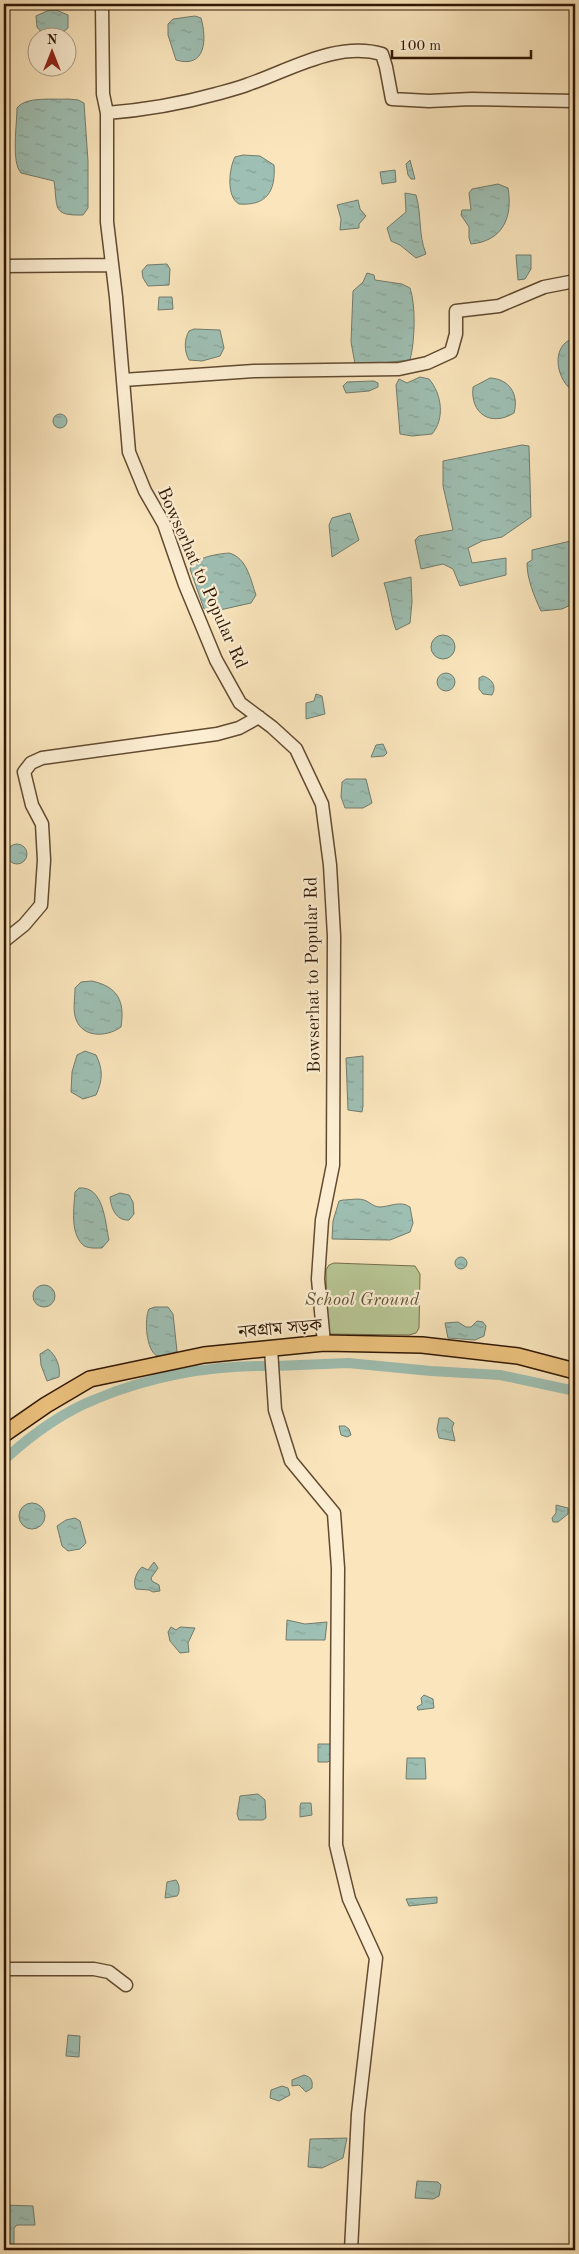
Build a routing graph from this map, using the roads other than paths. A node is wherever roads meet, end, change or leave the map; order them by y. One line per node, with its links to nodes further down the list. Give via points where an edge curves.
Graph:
1 (102, 4): 3 (street, Bowserhat to Popular Rd)
2 (575, 101): 3 (street, via 471,99 429,102 392,99 382,54 371,51 343,52 184,103)
3 (106, 113): 4 (street, Bowserhat to Popular Rd, via 106,222)
4 (112, 265): 5 (street); 7 (street, Bowserhat to Popular Rd)
5 (4, 266)
6 (575, 281): 7 (street, via 544,287 499,306 456,311 452,352 427,363 399,369 254,371)
7 (123, 380): 8 (street, Bowserhat to Popular Rd, via 129,452 145,491 164,524 216,660 240,703)
8 (259, 717): 9 (street, via 239,728 217,734 42,758 31,763 24,772 32,806 42,824 41,905); 10 (street, Bowserhat to Popular Rd, via 296,749 322,804 330,866 334,936 333,1165 322,1220 318,1279)
9 (4, 941)
10 (324, 1343): 11 (main road, নবগ্রাম সড়ক); 12 (main road, নবগ্রাম সড়ক, via 422,1345 518,1356)
11 (271, 1349): 13 (main road, নবগ্রাম সড়ক, via 204,1355 90,1379); 16 (street, via 275,1410 291,1461 334,1513 338,1568 336,1845 349,1899 376,1958 358,2114)
12 (575, 1371)
13 (4, 1434)
14 (4, 1969): 15 (street, via 94,1969 109,1972)
15 (126, 1985)
16 (351, 2250)

